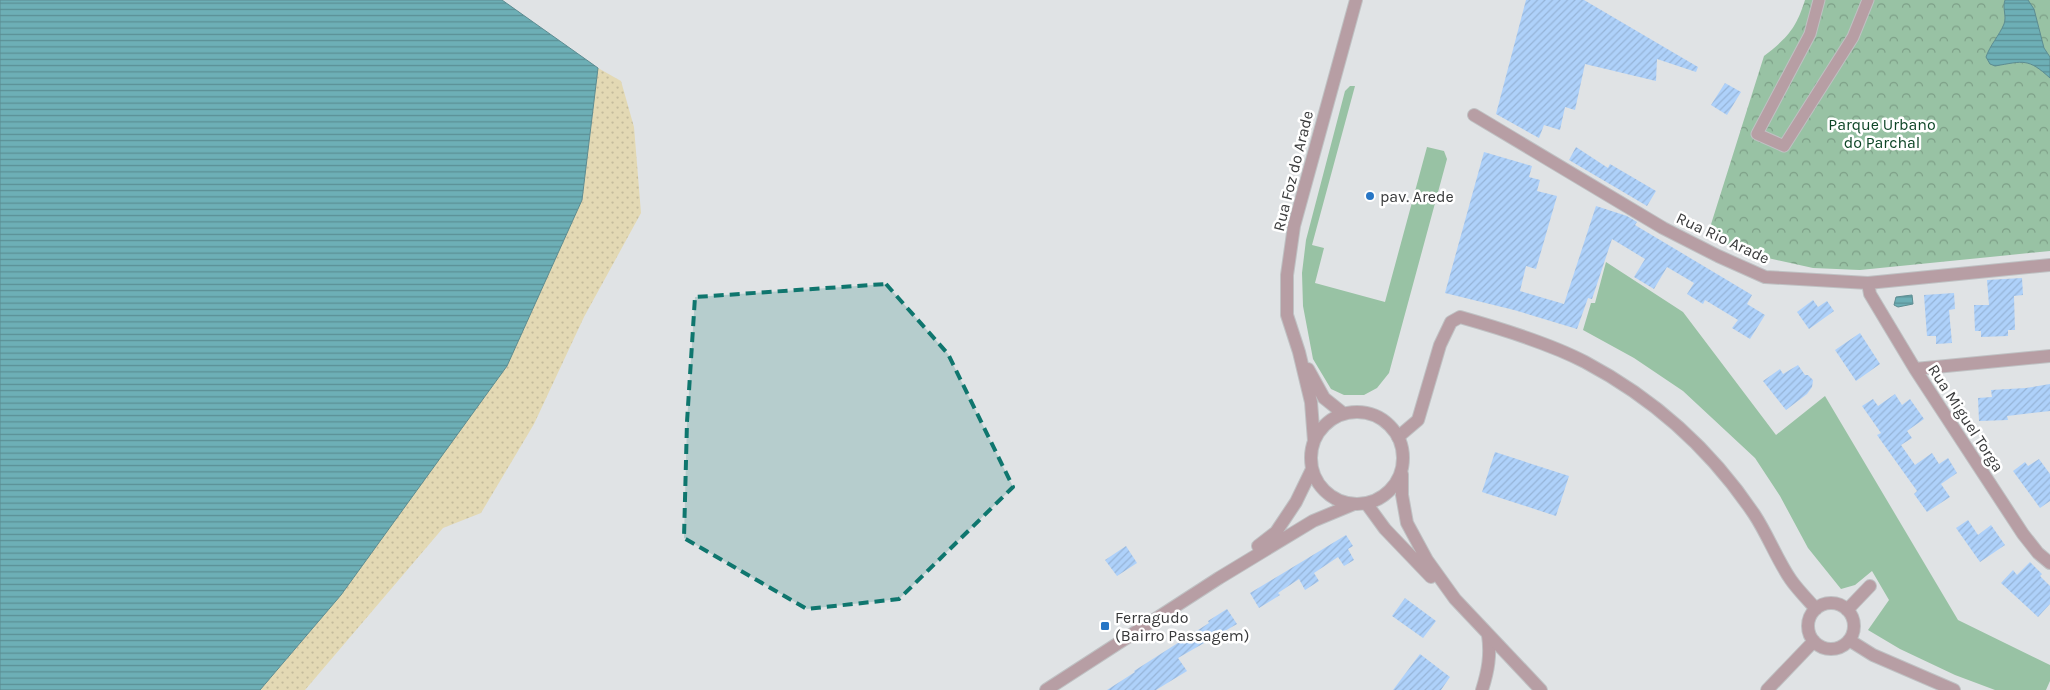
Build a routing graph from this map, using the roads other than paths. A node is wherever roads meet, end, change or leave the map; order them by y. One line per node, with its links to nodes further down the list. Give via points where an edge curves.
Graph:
1 (1356, 0): 7 (street, Rua Foz do Arade, via 1294,226 1287,275 1288,315)
2 (1819, 0): 3 (street, via 1810,34 1757,134 1784,146 1853,37)
3 (1868, 0)
4 (1474, 115): 6 (street, Rua Rio Arade, via 1663,228 1765,277)
5 (2050, 265): 6 (street, Rua Rio Arade)
6 (1868, 283): 9 (street, Rua Miguel Torga, via 1870,294)
7 (1299, 352): 10 (street, Rua Foz do Arade, via 1324,398); 12 (street, Rua Foz do Arade, via 1311,402)
8 (2050, 356): 9 (street)
9 (1914, 369): 16 (street, Rua Miguel Torga, via 2023,534)
10 (1344, 414): 11 (street, via 1362,413 1377,417); 12 (street, via 1326,424)
11 (1398, 437): 14 (street, via 1402,451); 20 (street, via 1418,420 1440,345 1451,322 1460,318 1584,361 1639,394 1680,426 1722,471 1755,515 1791,580)
12 (1314, 441): 13 (street, Rua Foz do Arade)
13 (1312, 469): 15 (street, via 1327,493 1340,501); 17 (street, Rua Foz do Arade, via 1276,532)
14 (1401, 470): 15 (street, via 1390,491 1378,500); 19 (street, via 1407,523 1427,560)
15 (1360, 504): 17 (street, via 1313,521); 19 (street)
16 (2050, 563)
17 (1218, 578): 25 (street)
18 (1870, 586): 21 (street)
19 (1455, 599): 22 (street)
20 (1816, 609): 21 (street, via 1837,604); 24 (street, via 1811,614 1808,628)
21 (1846, 610): 23 (street, via 1854,628)
22 (1488, 635): 26 (street, via 1489,667); 27 (street)
23 (1849, 640): 24 (street, via 1833,649); 29 (street, via 1873,655)
24 (1814, 642): 28 (street)
25 (1046, 690)
26 (1482, 690)
27 (1541, 690)
28 (1767, 690)
29 (1954, 690)

